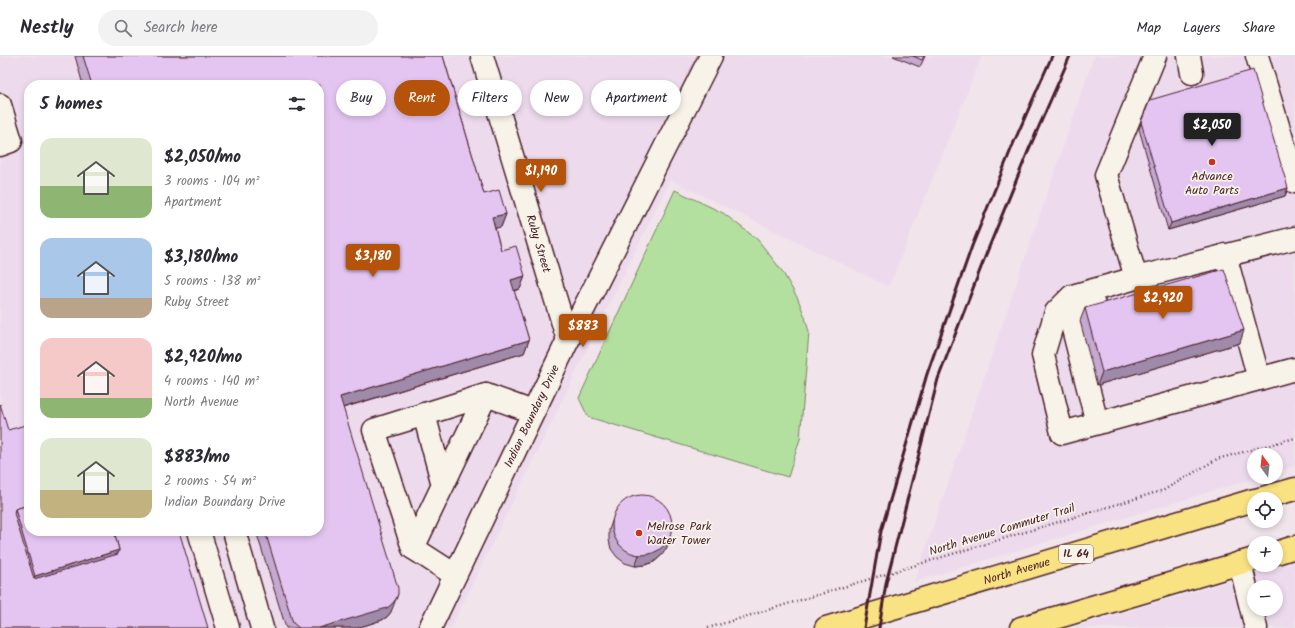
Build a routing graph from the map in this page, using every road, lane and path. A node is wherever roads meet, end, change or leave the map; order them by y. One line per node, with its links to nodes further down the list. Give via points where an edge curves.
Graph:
1 (482, 56): 11 (street, Ruby Street)
2 (711, 56): 11 (street, Indian Boundary Drive)
3 (1155, 56): 10 (street, via 1106,175)
4 (1257, 56): 7 (street)
5 (0, 105): 6 (street, via 11,141)
6 (0, 145)
7 (1295, 182)
8 (1295, 238): 9 (street)
9 (1225, 255): 10 (street); 13 (street)
10 (1134, 279): 17 (street, via 1113,299 1075,310 1070,317); 17 (street, via 1072,296 1056,312 1043,355 1062,433)
11 (568, 340): 15 (street, Indian Boundary Drive)
12 (1295, 369): 13 (street)
13 (1259, 379): 17 (street)
14 (486, 395): 15 (street); 16 (street); 19 (street)
15 (533, 412): 30 (street, Indian Boundary Drive)
16 (424, 414): 19 (street); 25 (street, via 374,430)
17 (1097, 423)
18 (1295, 438): 34 (path, North Avenue Commuter Trail, via 1216,459 1164,490)
19 (444, 485): 25 (street)
20 (1295, 489): 21 (main road)
21 (1283, 492)
22 (1247, 502): 35 (main road, North Avenue / IL 64)
23 (200, 536): 31 (street)
24 (235, 536): 32 (street)
25 (413, 548): 30 (street)
26 (1295, 548): 27 (main road)
27 (1283, 551)
28 (1247, 561): 36 (main road)
29 (1248, 572): 37 (street)
30 (455, 575): 33 (street, Indian Boundary Drive)
31 (228, 628)
32 (262, 628)
33 (430, 628)
34 (708, 628)
35 (826, 628)
36 (1021, 628)
37 (1256, 628)

